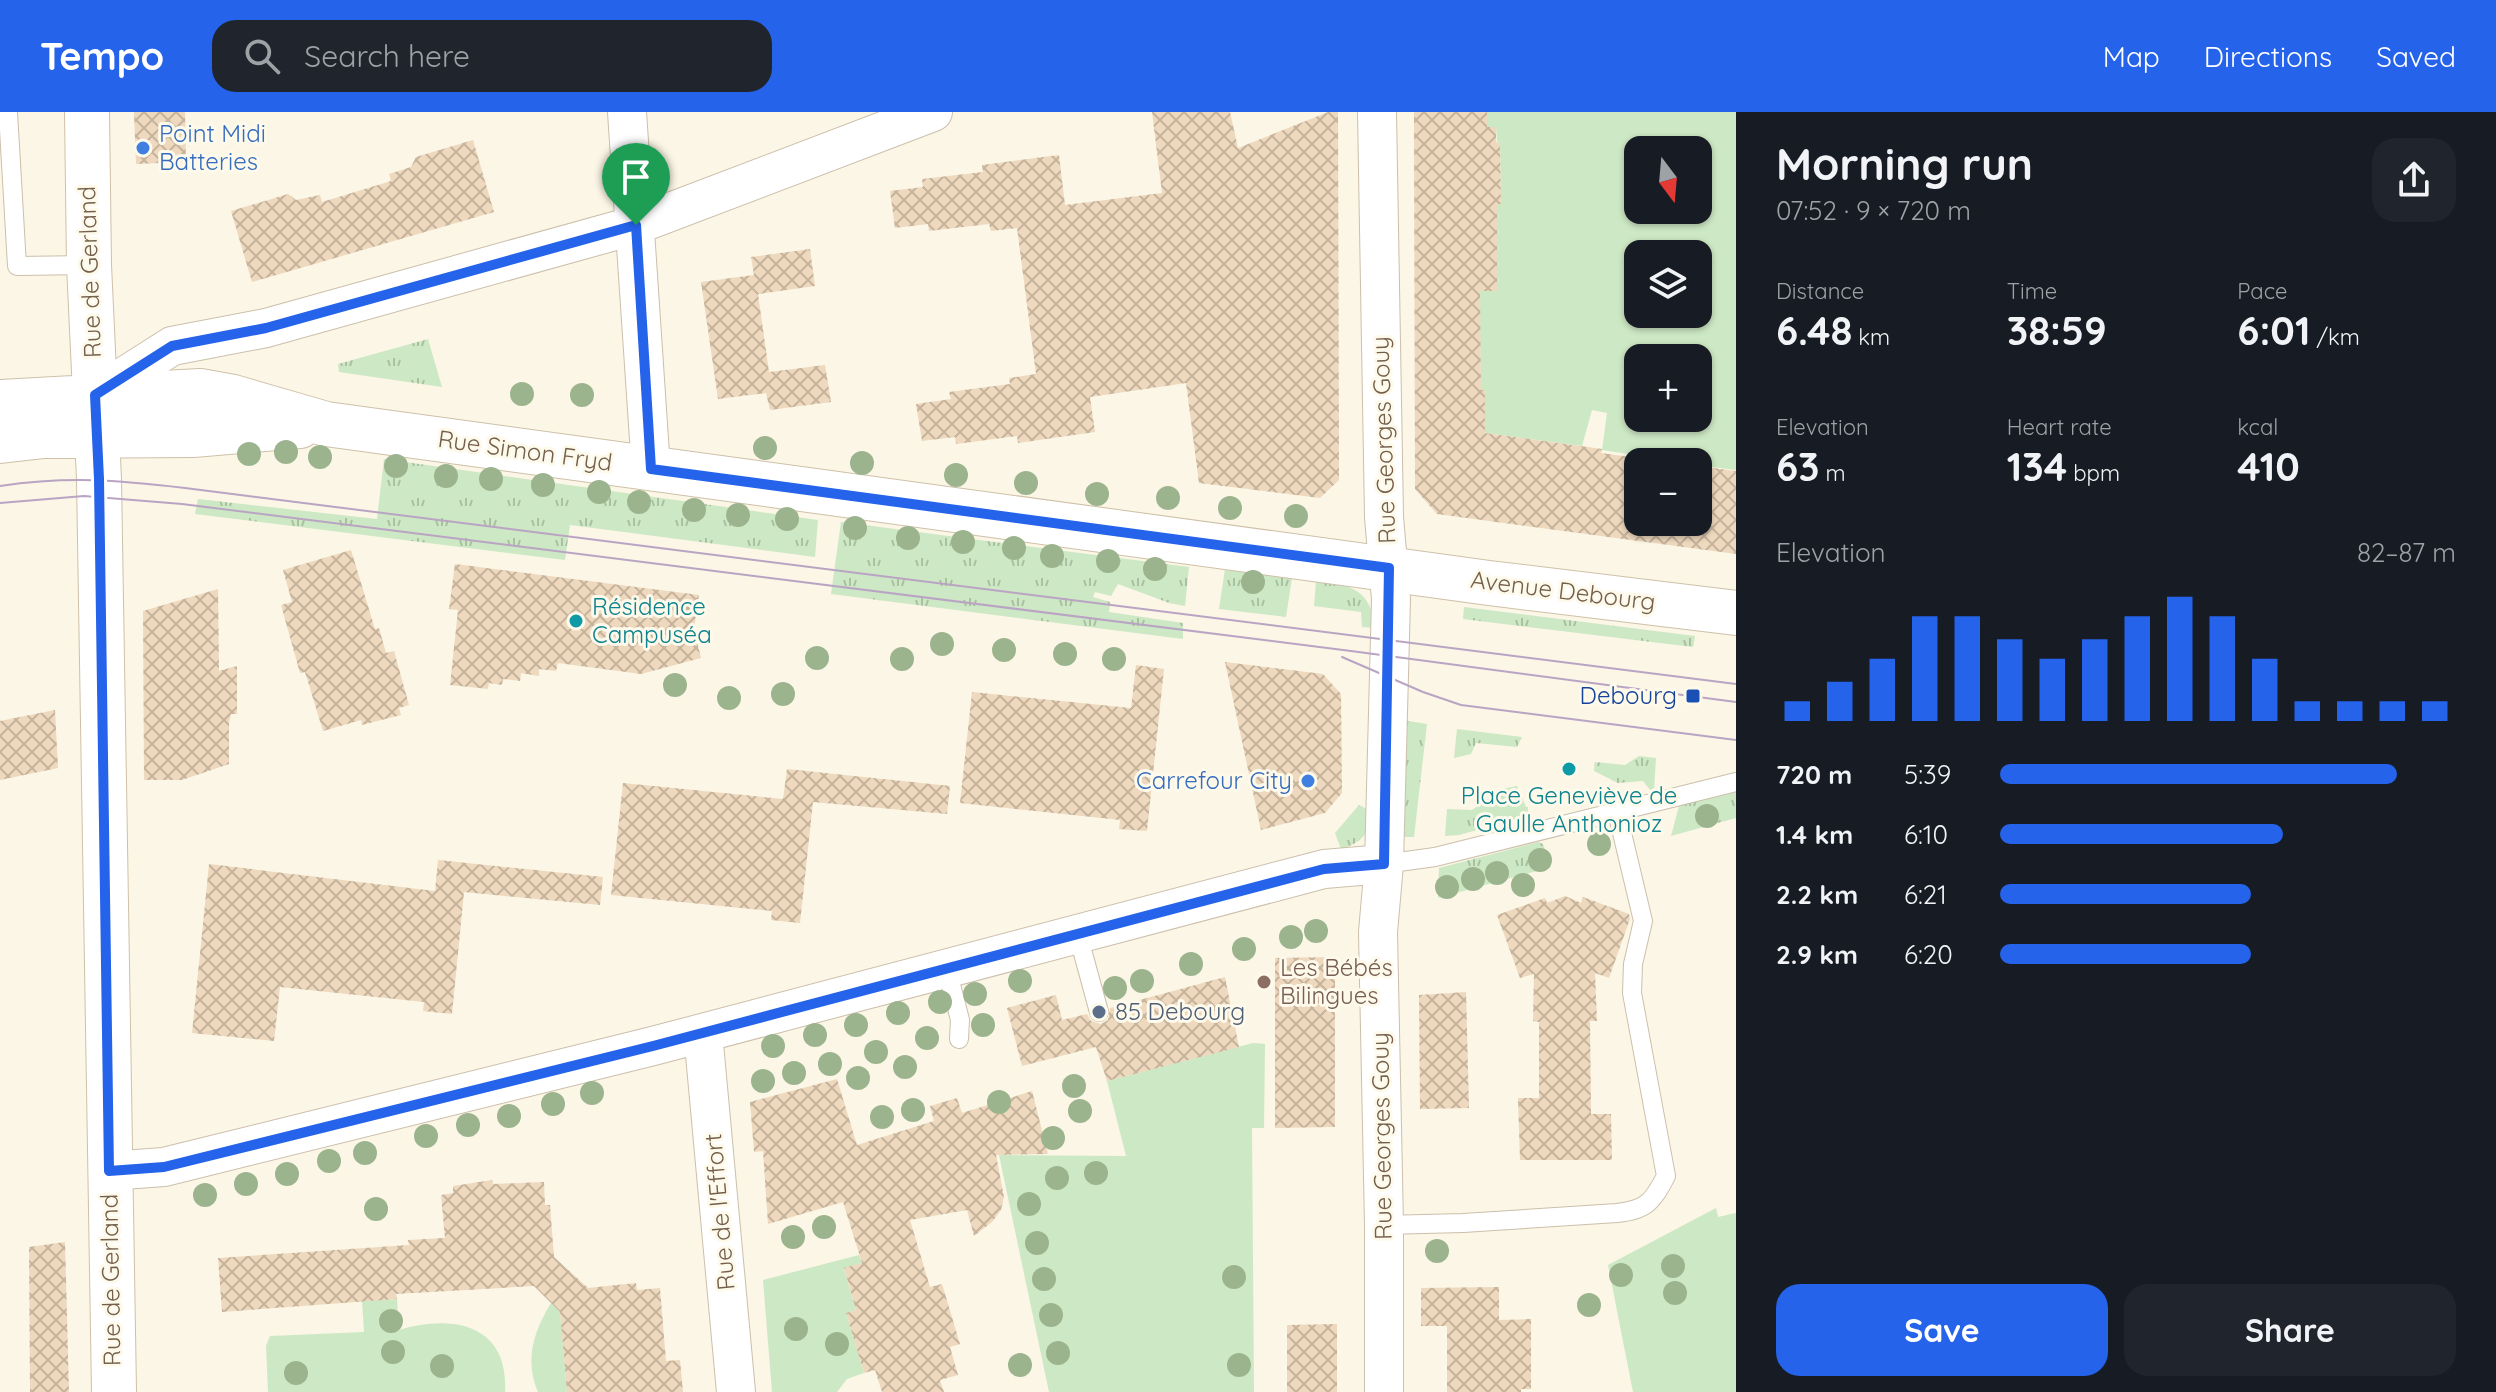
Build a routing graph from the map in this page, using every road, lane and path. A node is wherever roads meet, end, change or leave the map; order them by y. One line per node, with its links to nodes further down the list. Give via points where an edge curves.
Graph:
1 (8, 112): 7 (lane, via 17,266)
2 (87, 112): 7 (street, Rue de Gerland)
3 (627, 112): 6 (street)
4 (933, 112): 6 (street)
5 (1377, 112): 12 (street, Rue Georges Gouy)
6 (636, 225): 9 (street, via 266,328 172,346); 11 (street)
7 (89, 265): 9 (street, Rue de Gerland)
8 (0, 402): 9 (street)
9 (96, 415): 10 (street, via 44,436); 11 (street, Rue Simon Fryd, via 193,435 326,424); 22 (street, Rue de Gerland)
10 (0, 441)
11 (651, 469): 12 (street, Rue Simon Fryd)
12 (1389, 568): 13 (street, Avenue Debourg); 16 (street, Rue Georges Gouy)
13 (1736, 613)
14 (1736, 782): 15 (lane)
15 (1617, 812): 16 (lane, via 1435,857); 23 (lane, via 1643,921 1632,993 1666,1176 1653,1201 1617,1213)
16 (1384, 864): 17 (street, via 1324,869); 23 (street, Rue Georges Gouy, via 1378,932)
17 (1078, 935): 18 (street); 19 (lane)
18 (947, 969): 20 (street); 21 (lane, via 960,1020)
19 (1099, 1012)
20 (703, 1033): 22 (street, via 164,1167); 25 (street, Rue de l'Effort)
21 (959, 1039)
22 (109, 1171): 24 (street, Rue de Gerland)
23 (1384, 1225): 26 (street, Rue Georges Gouy)
24 (114, 1392)
25 (736, 1392)
26 (1384, 1392)

